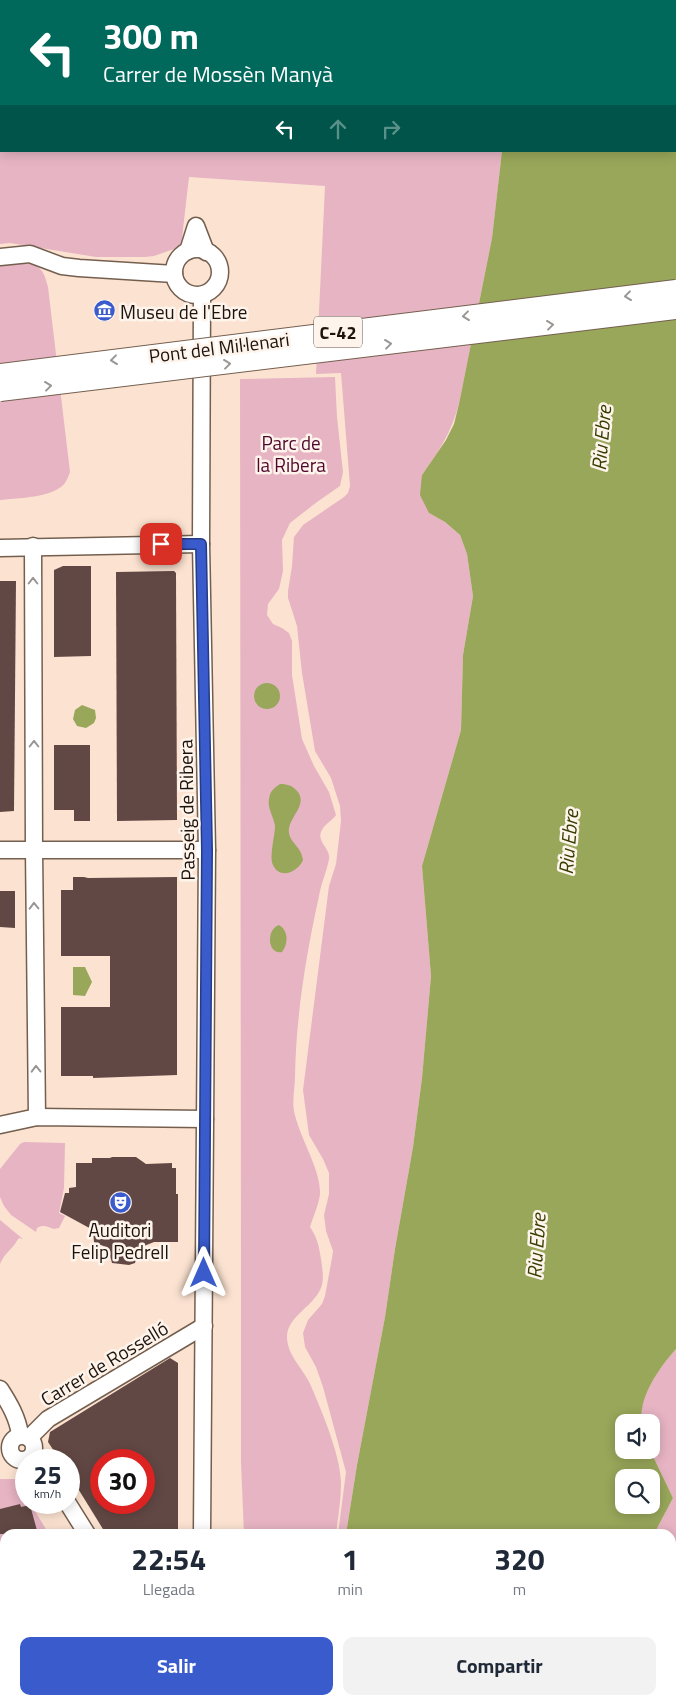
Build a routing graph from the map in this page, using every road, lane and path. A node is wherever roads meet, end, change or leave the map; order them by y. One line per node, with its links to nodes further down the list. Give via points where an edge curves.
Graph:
1 (188, 251): 2 (street); 2 (street, via 196,226); 4 (street, via 179,258)
2 (206, 252): 6 (street, via 216,260 220,274 216,285)
3 (0, 257): 4 (street, via 30,254 62,266)
4 (174, 274): 6 (street, via 181,289 191,294)
5 (676, 290): 8 (main road, Pont del Mil·lenari / C-42, one-way to 8, bridge)
6 (202, 294): 10 (street, Passeig de Ribera)
7 (676, 310): 9 (main road, Pont del Mil·lenari / C-42, one-way to 7, bridge)
8 (0, 374)
9 (0, 392)
10 (201, 544): 11 (street); 15 (street, Passeig de Ribera)
11 (33, 546): 12 (street); 14 (street, one-way to 11)
12 (0, 548)
13 (0, 850): 14 (street)
14 (34, 850): 15 (street); 16 (street, one-way to 14)
15 (207, 850): 17 (street, Passeig de Ribera)
16 (37, 1117): 17 (street); 18 (street)
17 (204, 1119): 19 (street, Passeig de Ribera)
18 (0, 1125)
19 (204, 1326): 21 (street, Carrer de Rosselló); 26 (street, Passeig de Ribera)
20 (0, 1389): 21 (street)
21 (24, 1436): 22 (street); 23 (street, via 14,1438)
22 (34, 1449)
23 (5, 1451)
24 (74, 1514): 25 (street)
25 (84, 1529)
26 (202, 1529)

